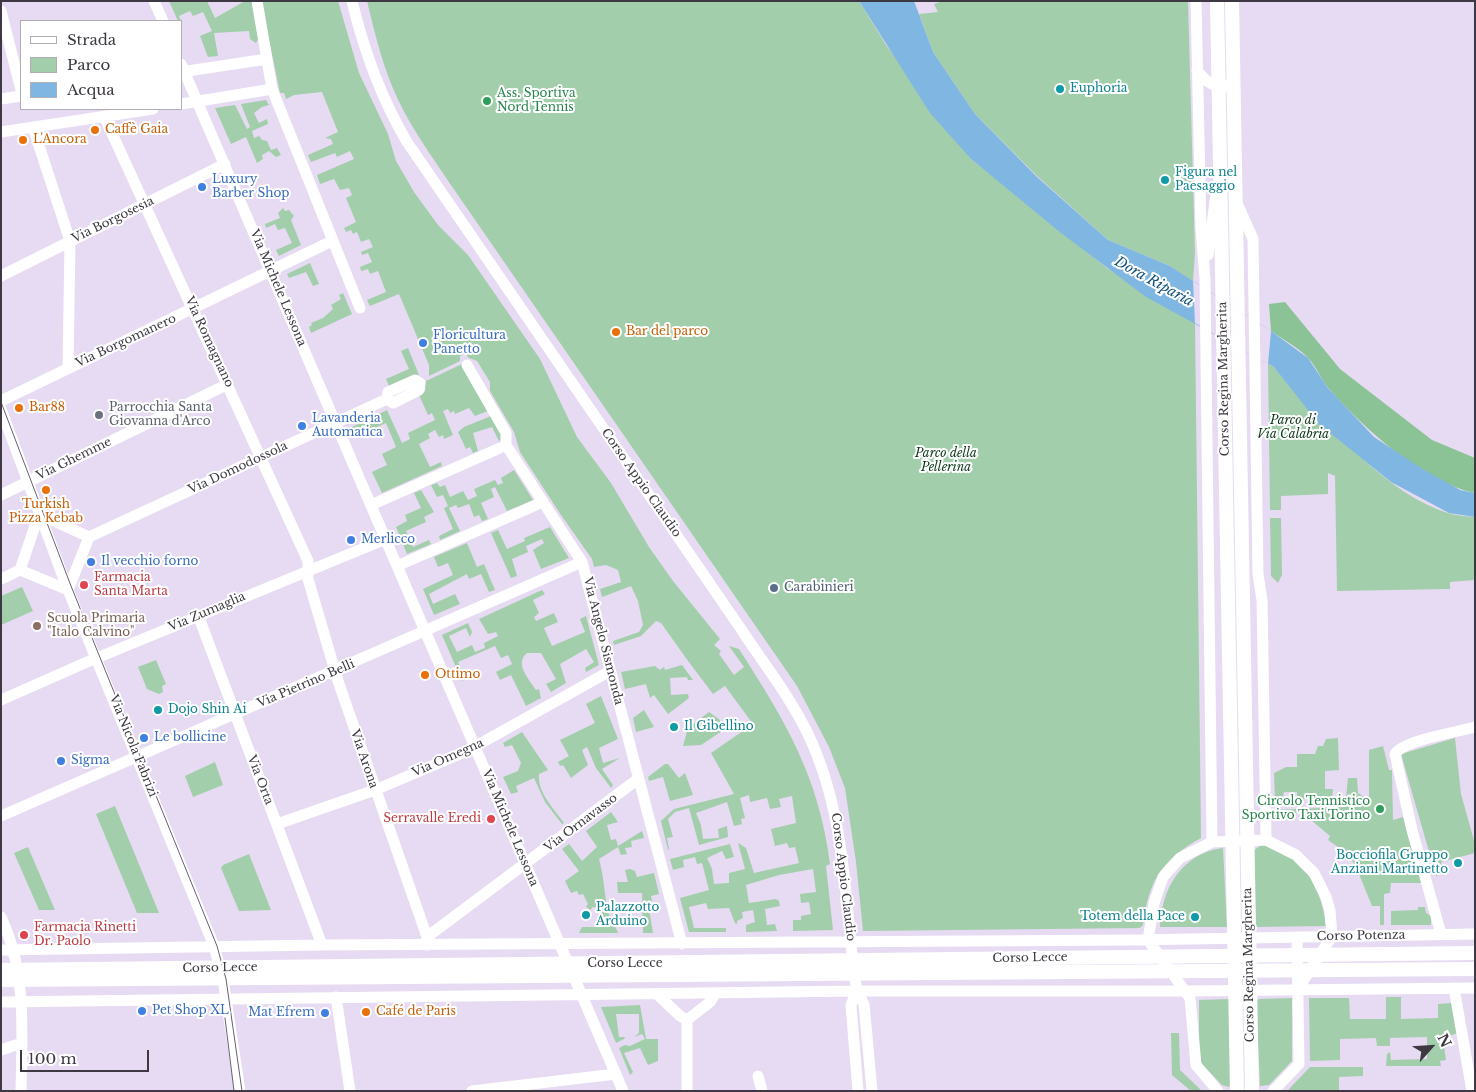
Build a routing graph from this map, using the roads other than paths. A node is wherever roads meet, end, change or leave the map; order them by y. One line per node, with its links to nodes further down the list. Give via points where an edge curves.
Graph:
1 (154, 1): 8 (street)
2 (257, 1): 9 (street)
3 (352, 1): 93 (street, Corso Appio Claudio, via 380,90 420,162 784,692 807,732 825,777 838,824)
4 (1196, 1): 11 (street, Corso Regina Margherita)
5 (1217, 1): 14 (main road, Corso Regina Margherita)
6 (1232, 1): 13 (main road, Corso Regina Margherita)
7 (1, 11): 12 (street)
8 (163, 20)
9 (267, 59): 10 (street); 15 (street)
10 (182, 69): 18 (street, Via Michele Lessona)
11 (1197, 70): 14 (street, via 1205,81); 32 (street, Corso Regina Margherita)
12 (20, 86)
13 (1234, 86): 14 (street); 26 (main road, Corso Regina Margherita)
14 (1219, 87): 24 (main road, Corso Regina Margherita)
15 (272, 90): 18 (street); 29 (street)
16 (20, 96): 17 (street)
17 (1, 99)
18 (198, 102): 19 (street); 25 (street, Via Michele Lessona)
19 (182, 104)
20 (146, 110): 21 (street)
21 (104, 116): 22 (street); 27 (street, Via Romagnano)
22 (33, 127): 23 (street); 28 (street)
23 (1, 132)
24 (1220, 159): 32 (street, Corso Regina Margherita); 58 (main road, Corso Regina Margherita)
25 (225, 164): 27 (street, Via Borgosesia); 30 (street, Via Michele Lessona)
26 (1236, 201): 59 (main road, Corso Regina Margherita); 60 (street, Corso Regina Margherita, via 1253,240 1258,574)
27 (145, 204): 28 (street, Via Borgosesia); 34 (street, Via Romagnano)
28 (70, 241): 31 (street, Via Borgosesia); 36 (street)
29 (332, 241): 30 (street, Via Borgomanero); 33 (street)
30 (271, 271): 34 (street, Via Borgomanero); 41 (street, Via Michele Lessona)
31 (1, 276)
32 (1204, 279): 57 (street, Corso Regina Margherita)
33 (360, 308)
34 (193, 309): 36 (street, Via Borgomanero); 37 (street, Via Romagnano)
35 (467, 364): 51 (street, Via Angelo Sismonda, via 506,433 506,446)
36 (68, 368): 39 (street, Via Borgomanero)
37 (228, 384): 43 (street, Via Romagnano); 44 (street, Via Ghemme)
38 (387, 399): 41 (street, Via Domodossola)
39 (1, 401)
40 (1, 409): 44 (street, Via Nicola Fabrizi)
41 (336, 423): 43 (street, Via Domodossola); 46 (street, Via Michele Lessona)
42 (500, 448): 46 (street)
43 (261, 458): 49 (street, Via Domodossola); 54 (street, Via Romagnano, via 308,561)
44 (27, 482): 45 (street, Via Ghemme); 48 (street, Via Nicola Fabrizi)
45 (1, 494)
46 (372, 505): 50 (street, Via Michele Lessona)
47 (536, 505): 52 (street)
48 (39, 514): 49 (street); 53 (street); 56 (street, Via Nicola Fabrizi)
49 (89, 536): 56 (street)
50 (386, 539): 52 (street, Via Michele Lessona); 54 (street, Via Zumaglia)
51 (582, 562): 62 (street, Via Pietrino Belli); 65 (street, Via Angelo Sismonda)
52 (397, 566): 62 (street, Via Michele Lessona)
53 (20, 570): 55 (street); 56 (street)
54 (308, 570): 61 (street, Via Zumaglia); 64 (street, Via Arona)
55 (1, 580)
56 (68, 590): 63 (street, Via Nicola Fabrizi)
57 (1209, 599): 58 (street); 70 (street, Corso Regina Margherita)
58 (1228, 600): 59 (street); 67 (main road, Corso Regina Margherita)
59 (1243, 600): 60 (street); 68 (main road, Corso Regina Margherita)
60 (1262, 600): 66 (street, Corso Regina Margherita)
61 (198, 615): 63 (street, Via Zumaglia); 71 (street, Via Orta)
62 (425, 631): 64 (street, Via Pietrino Belli); 73 (street, Via Michele Lessona)
63 (96, 658): 69 (street, Via Zumaglia); 74 (street, Via Nicola Fabrizi)
64 (335, 671): 71 (street, Via Pietrino Belli); 76 (street, Via Arona)
65 (610, 671): 73 (street, Via Omegna); 75 (street, Via Angelo Sismonda)
66 (1264, 698): 68 (street); 80 (street, Corso Regina Margherita)
67 (1229, 699): 68 (street); 70 (street); 81 (main road, Corso Regina Margherita)
68 (1245, 699): 79 (main road, Corso Regina Margherita)
69 (1, 700)
70 (1211, 700): 82 (street, Corso Regina Margherita)
71 (235, 714): 74 (street, Via Pietrino Belli); 78 (street, Via Orta)
72 (1475, 727): 85 (street, via 1412,744 1395,754)
73 (475, 748): 76 (street, Via Omegna); 83 (street, Via Michele Lessona)
74 (138, 756): 77 (street, Via Pietrino Belli); 97 (street, Via Nicola Fabrizi)
75 (638, 780): 83 (street, Via Ornavasso); 95 (street, Via Angelo Sismonda)
76 (375, 790): 78 (street, Via Omegna); 92 (street, Via Arona)
77 (1, 816)
78 (277, 824): 96 (street, Via Orta)
79 (1246, 840): 80 (street); 81 (street); 88 (main road, Corso Regina Margherita)
80 (1266, 840): 87 (street, via 1296,855 1314,873 1330,911)
81 (1232, 841): 82 (street); 90 (main road, Corso Regina Margherita)
82 (1212, 842): 91 (street, via 1180,858 1163,878 1154,903)
83 (526, 864): 92 (street, Via Ornavasso); 94 (street, Via Michele Lessona)
84 (1, 917): 99 (street)
85 (1441, 934): 86 (street, Corso Potenza); 87 (street, Corso Potenza)
86 (1475, 934)
87 (1332, 936): 89 (street, Corso Potenza); 102 (street)
88 (1248, 937): 89 (street, Corso Potenza); 90 (street, Corso Lecce); 104 (main road, Corso Regina Margherita)
89 (1297, 937): 101 (street)
90 (1233, 938): 91 (street, Corso Lecce); 103 (main road, Corso Regina Margherita)
91 (1148, 940): 93 (street, Corso Lecce); 105 (street)
92 (427, 941): 94 (street, Corso Lecce); 96 (street, Corso Lecce)
93 (851, 942): 95 (street, Corso Lecce); 106 (street, Corso Appio Claudio)
94 (561, 944): 95 (street, Corso Lecce); 108 (street, Via Michele Lessona)
95 (682, 944)
96 (322, 945): 97 (street, Corso Lecce)
97 (214, 946): 99 (street, Corso Lecce); 114 (street, Via Nicola Fabrizi)
98 (1, 950): 99 (street, Corso Lecce)
99 (15, 950): 116 (street)
100 (1475, 953): 102 (main road, Corso Potenza)
101 (1297, 954): 102 (main road, Corso Potenza); 104 (main road, Corso Potenza); 112 (street)
102 (1320, 954): 112 (street)
103 (1234, 955): 104 (main road, Corso Lecce); 105 (main road, Corso Lecce); 110 (main road, Corso Regina Margherita)
104 (1249, 955): 111 (main road, Corso Regina Margherita)
105 (1160, 956): 106 (main road, Corso Lecce); 113 (street)
106 (854, 967): 108 (main road, Corso Lecce); 113 (main road, Corso Lecce); 115 (main road, Corso Lecce); 123 (street, Corso Appio Claudio)
107 (1, 970): 116 (main road, Corso Lecce)
108 (571, 970): 114 (main road, Corso Lecce); 115 (main road, Corso Lecce); 127 (street, Via Michele Lessona)
109 (1475, 970): 112 (main road)
110 (1234, 971): 111 (main road, Corso Lecce); 113 (main road, Corso Lecce); 121 (main road, Corso Regina Margherita)
111 (1249, 971): 112 (main road); 122 (main road, Corso Regina Margherita)
112 (1303, 971): 120 (street)
113 (1172, 972): 124 (street)
114 (221, 974): 116 (main road, Corso Lecce); 128 (street, Via Nicola Fabrizi)
115 (680, 974): 125 (street, Corso Lecce, via 700,982)
116 (19, 976): 117 (main road, Corso Lecce); 131 (street)
117 (1, 980)
118 (1454, 988): 119 (street); 120 (street); 150 (street)
119 (1475, 988)
120 (1298, 989): 122 (street); 149 (street, via 1300,1064)
121 (1234, 990): 122 (street); 124 (street); 147 (main road, Corso Regina Margherita)
122 (1249, 990): 148 (main road, Corso Regina Margherita)
123 (857, 991): 124 (street); 125 (street); 144 (street, Corso Appio Claudio, via 851,1005); 145 (street, Corso Appio Claudio, via 864,1004)
124 (1187, 991): 146 (street, via 1196,1065)
125 (711, 994): 126 (street); 132 (street, via 701,1010)
126 (658, 995): 127 (street); 132 (street)
127 (582, 996): 129 (street); 135 (street, Via Michele Lessona)
128 (226, 998): 129 (street); 131 (street); 138 (street, Via Nicola Fabrizi)
129 (336, 998): 139 (street)
130 (1, 1002): 131 (street)
131 (22, 1003): 133 (street)
132 (688, 1020): 142 (street)
133 (22, 1043): 134 (street); 137 (street)
134 (1, 1050)
135 (616, 1074): 140 (street); 141 (street, Via Michele Lessona)
136 (758, 1076): 143 (street)
137 (21, 1091)
138 (240, 1091)
139 (350, 1091)
140 (472, 1091)
141 (623, 1091)
142 (687, 1091)
143 (762, 1091)
144 (858, 1091)
145 (872, 1091)
146 (1218, 1091)
147 (1237, 1091)
148 (1252, 1091)
149 (1273, 1091)
150 (1472, 1091)

